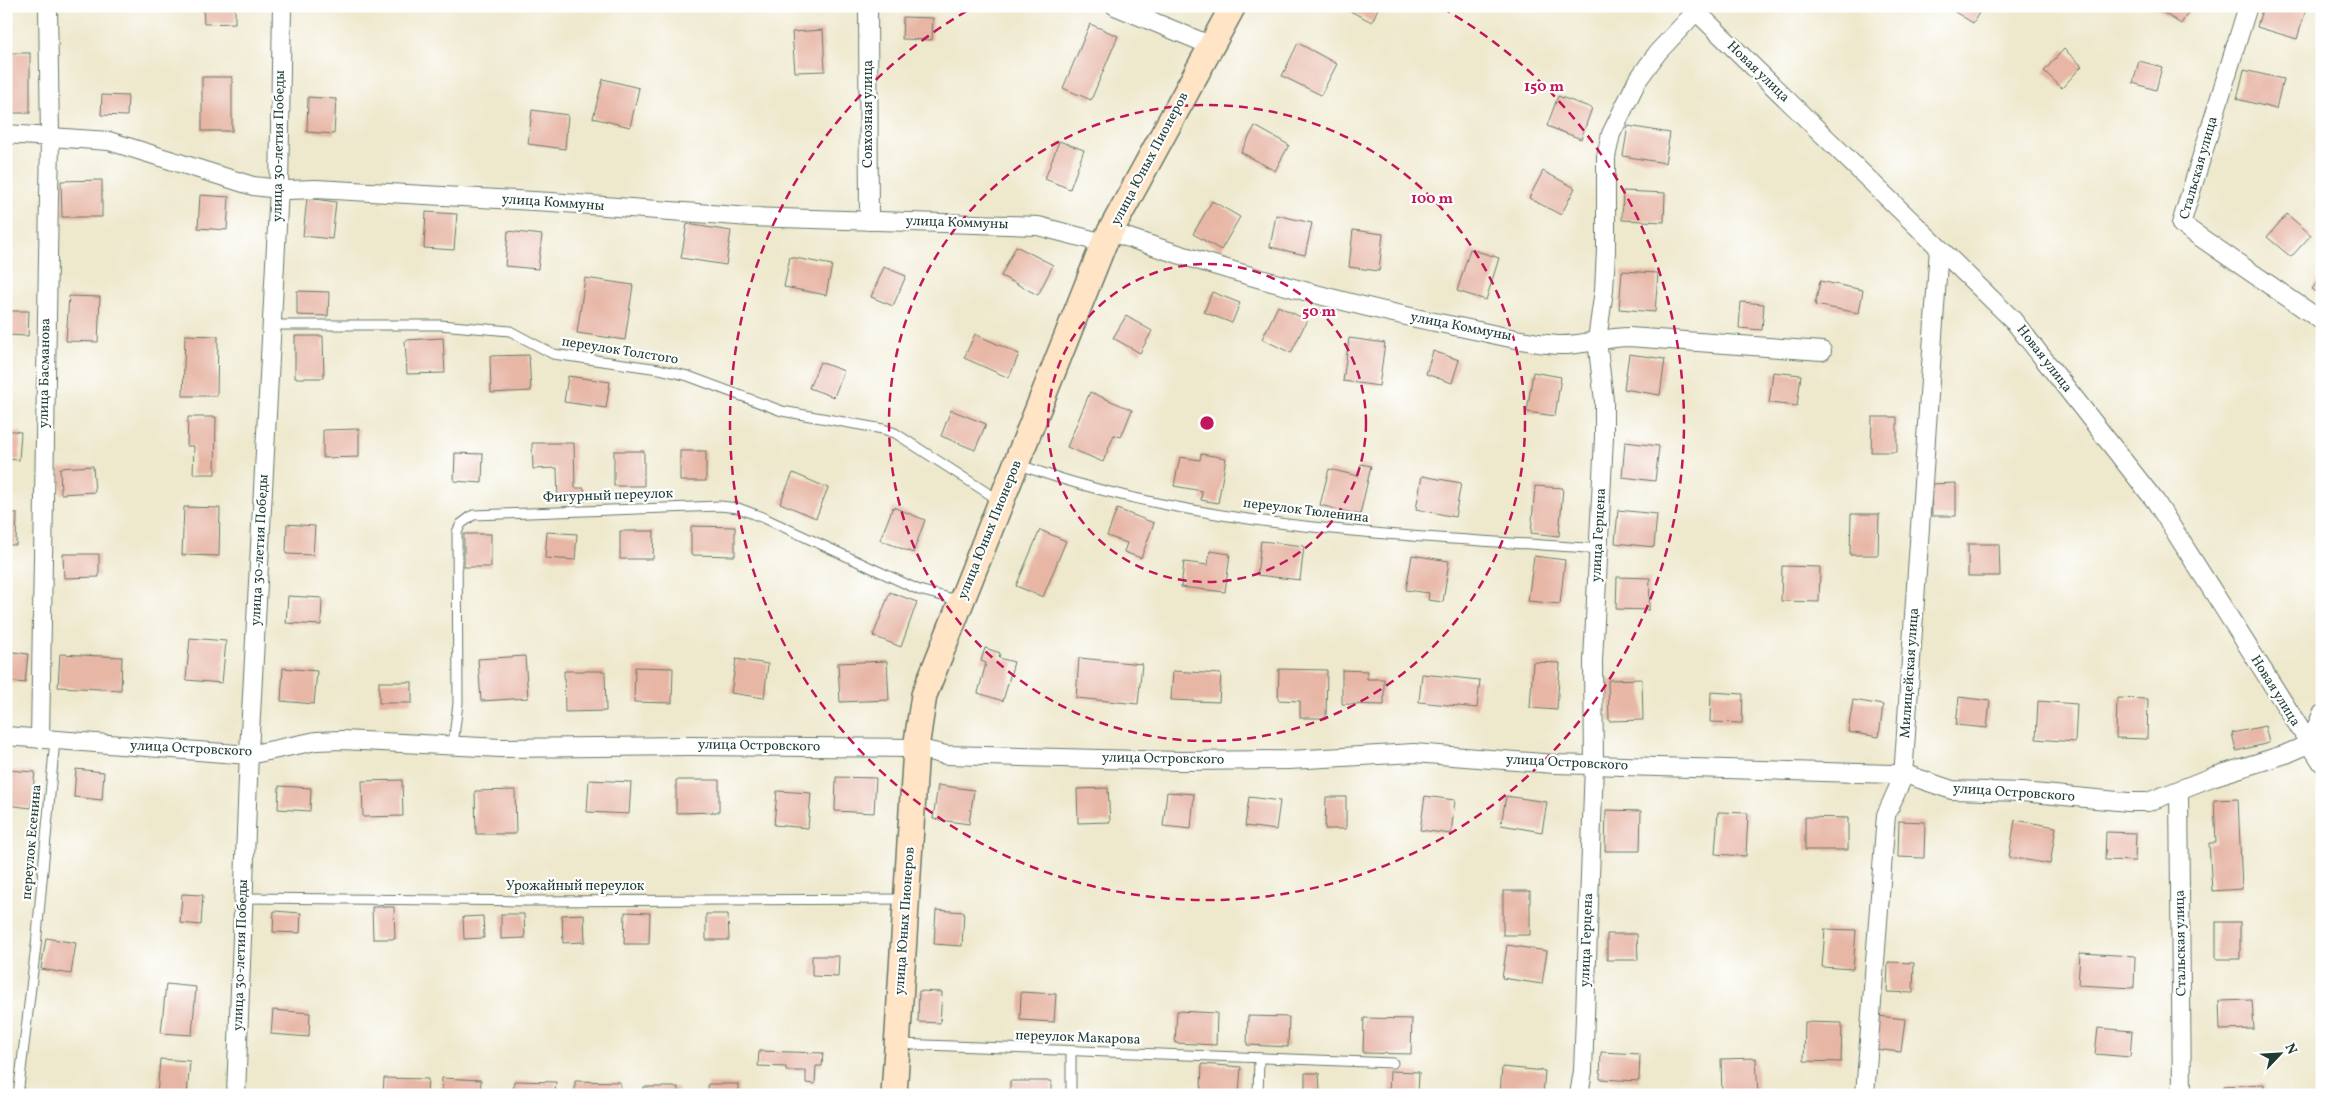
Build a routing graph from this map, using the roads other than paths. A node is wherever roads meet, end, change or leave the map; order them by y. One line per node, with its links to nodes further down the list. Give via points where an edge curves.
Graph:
1 (48, 6): 10 (street, улица Басманова)
2 (282, 6): 11 (street, улица 30-летия Победы)
3 (868, 6): 12 (street, Совхозная улица)
4 (1115, 6): 8 (street)
5 (1233, 6): 8 (main road, улица Юных Пионеров)
6 (2248, 6): 15 (street, Стальская улица, via 2181,224)
7 (1699, 9): 14 (street, Новая улица); 17 (street, улица Герцена, via 1658,52 1636,82 1611,134 1606,157 1605,274)
8 (1212, 46): 13 (main road, улица Юных Пионеров)
9 (6, 134): 10 (street, улица Коммуны)
10 (50, 137): 11 (street, улица Коммуны, via 109,142 252,186); 25 (street, улица Басманова)
11 (279, 189): 12 (street, улица Коммуны, via 326,189 740,216); 16 (street, улица 30-летия Победы)
12 (869, 221): 13 (street, улица Коммуны, via 1038,226)
13 (1108, 237): 17 (street, улица Коммуны, via 1376,310 1557,345); 19 (main road, улица Юных Пионеров)
14 (1939, 248): 26 (street, Новая улица, via 2013,320 2156,502); 32 (street, Милицейская улица)
15 (2322, 321)
16 (272, 326): 20 (lane, переулок Толстого, via 440,325 510,331 552,354 659,369 688,376 782,411 895,433); 29 (street, улица 30-летия Победы)
17 (1597, 340): 18 (street, улица Коммуны, via 1629,337); 21 (street, улица Герцена, via 1604,401)
18 (1822, 351)
19 (1016, 464): 20 (main road, улица Юных Пионеров); 21 (lane, переулок Тюленина, via 1122,497 1255,519 1346,531)
20 (1001, 501): 22 (main road, улица Юных Пионеров)
21 (1598, 549): 31 (street, улица Герцена, via 1593,661)
22 (961, 601): 27 (lane, Фигурный переулок, via 918,590 738,508 473,515 461,524 457,532 458,703); 28 (main road, улица Юных Пионеров, via 924,695)
23 (2322, 714): 26 (street)
24 (6, 736): 25 (street, улица Островского)
25 (47, 739): 29 (street, улица Островского); 40 (lane, переулок Есенина, via 36,946)
26 (2309, 744): 30 (street, Новая улица); 33 (street, улица Островского)
27 (453, 745): 28 (street, улица Островского, via 501,748); 29 (street, улица Островского, via 316,741)
28 (916, 748): 31 (street, улица Островского, via 946,755 1181,760 1288,760 1414,753); 35 (main road, улица Юных Пионеров)
29 (249, 755): 34 (street, улица 30-летия Победы)
30 (2322, 763)
31 (1594, 765): 32 (street, улица Островского); 45 (street, улица Герцена, via 1583,1071)
32 (1903, 776): 33 (street, улица Островского, via 1952,790 2022,792 2128,802 2148,802); 46 (street, Милицейская улица, via 1886,815)
33 (2179, 791): 47 (street, Стальская улица)
34 (244, 898): 35 (lane, Урожайный переулок, via 529,901); 41 (street, улица 30-летия Победы)
35 (906, 899): 36 (main road, улица Юных Пионеров)
36 (897, 1044): 37 (lane, переулок Макарова); 42 (main road, улица Юных Пионеров)
37 (1071, 1051): 38 (lane, переулок Макарова); 43 (lane)
38 (1259, 1059): 39 (lane, переулок Макарова); 44 (lane)
39 (1393, 1064)
40 (18, 1095)
41 (236, 1095)
42 (894, 1095)
43 (1071, 1095)
44 (1258, 1095)
45 (1579, 1095)
46 (1865, 1095)
47 (2182, 1095)

